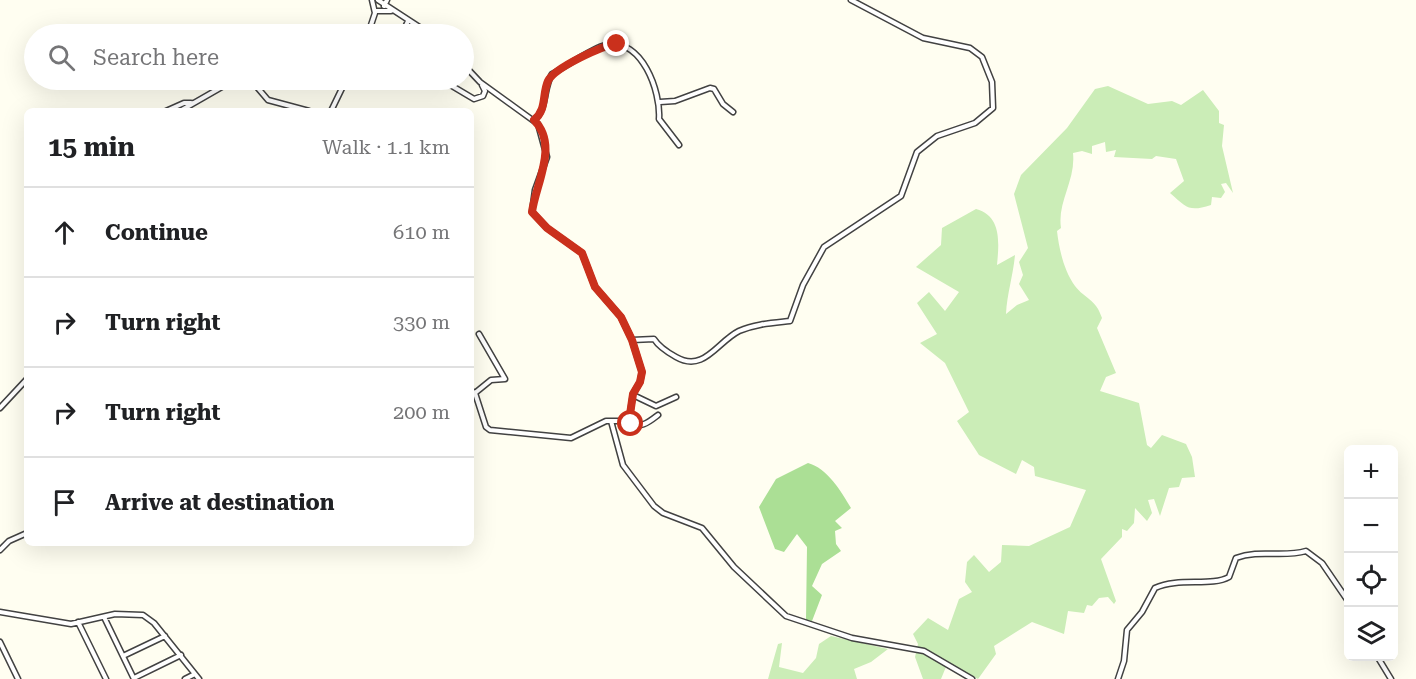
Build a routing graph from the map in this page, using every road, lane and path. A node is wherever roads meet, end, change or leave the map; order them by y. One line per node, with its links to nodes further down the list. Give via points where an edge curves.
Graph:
1 (372, 0): 6 (street)
2 (378, 0): 5 (street)
3 (387, 0): 5 (street)
4 (851, 0): 28 (street, via 923,38 970,48 982,57 992,82 993,108 975,123 937,136 916,152 901,196 824,247 803,285 790,321 739,331 722,341 707,358 694,361 685,362 654,339)
5 (384, 6): 7 (street)
6 (375, 11): 7 (street); 9 (street)
7 (392, 11): 8 (street)
8 (408, 21): 10 (street); 11 (street)
9 (371, 24)
10 (407, 24)
11 (413, 24)
12 (474, 76): 13 (street)
13 (480, 82): 17 (street, via 483,96 474,99); 25 (street)
14 (215, 90): 19 (street)
15 (260, 90): 22 (street, via 268,100)
16 (341, 90): 23 (street)
17 (459, 90)
18 (660, 102): 24 (street, via 675,101 710,88); 25 (street, via 640,56 617,44 606,45 552,74 542,108); 26 (street, via 659,119)
19 (191, 103): 20 (street); 21 (street)
20 (173, 108)
21 (184, 108)
22 (298, 108)
23 (332, 108)
24 (733, 112)
25 (534, 120): 28 (street, via 547,158 532,212 582,253 595,287 621,317)
26 (679, 145)
27 (478, 334): 30 (street, via 505,379 491,380)
28 (632, 340): 32 (street, via 642,372)
29 (24, 382): 34 (street)
30 (474, 391)
31 (474, 395): 36 (street, via 490,430 571,438)
32 (633, 395): 33 (street, via 656,406); 37 (street)
33 (676, 397)
34 (0, 408)
35 (658, 415): 37 (street, via 638,426)
36 (611, 421): 37 (street); 55 (street, via 623,465 654,506 702,528 734,567 786,616 852,638 924,651)
37 (629, 421)
38 (24, 534): 39 (street)
39 (0, 550)
40 (1344, 595): 56 (street, via 1322,563 1306,551 1293,555 1247,554 1236,558 1230,577 1222,581 1177,582 1155,588 1127,630)
41 (0, 612): 43 (street)
42 (104, 617): 43 (street); 44 (street, via 142,615); 47 (street)
43 (78, 622): 51 (street)
44 (165, 636): 46 (street); 47 (street)
45 (0, 642): 50 (street)
46 (181, 655): 49 (street); 52 (street)
47 (123, 656): 52 (street)
48 (1380, 661): 57 (street)
49 (195, 674): 53 (street); 54 (street)
50 (18, 679)
51 (106, 679)
52 (134, 679)
53 (185, 679)
54 (199, 679)
55 (972, 679)
56 (1118, 679)
57 (1391, 679)

